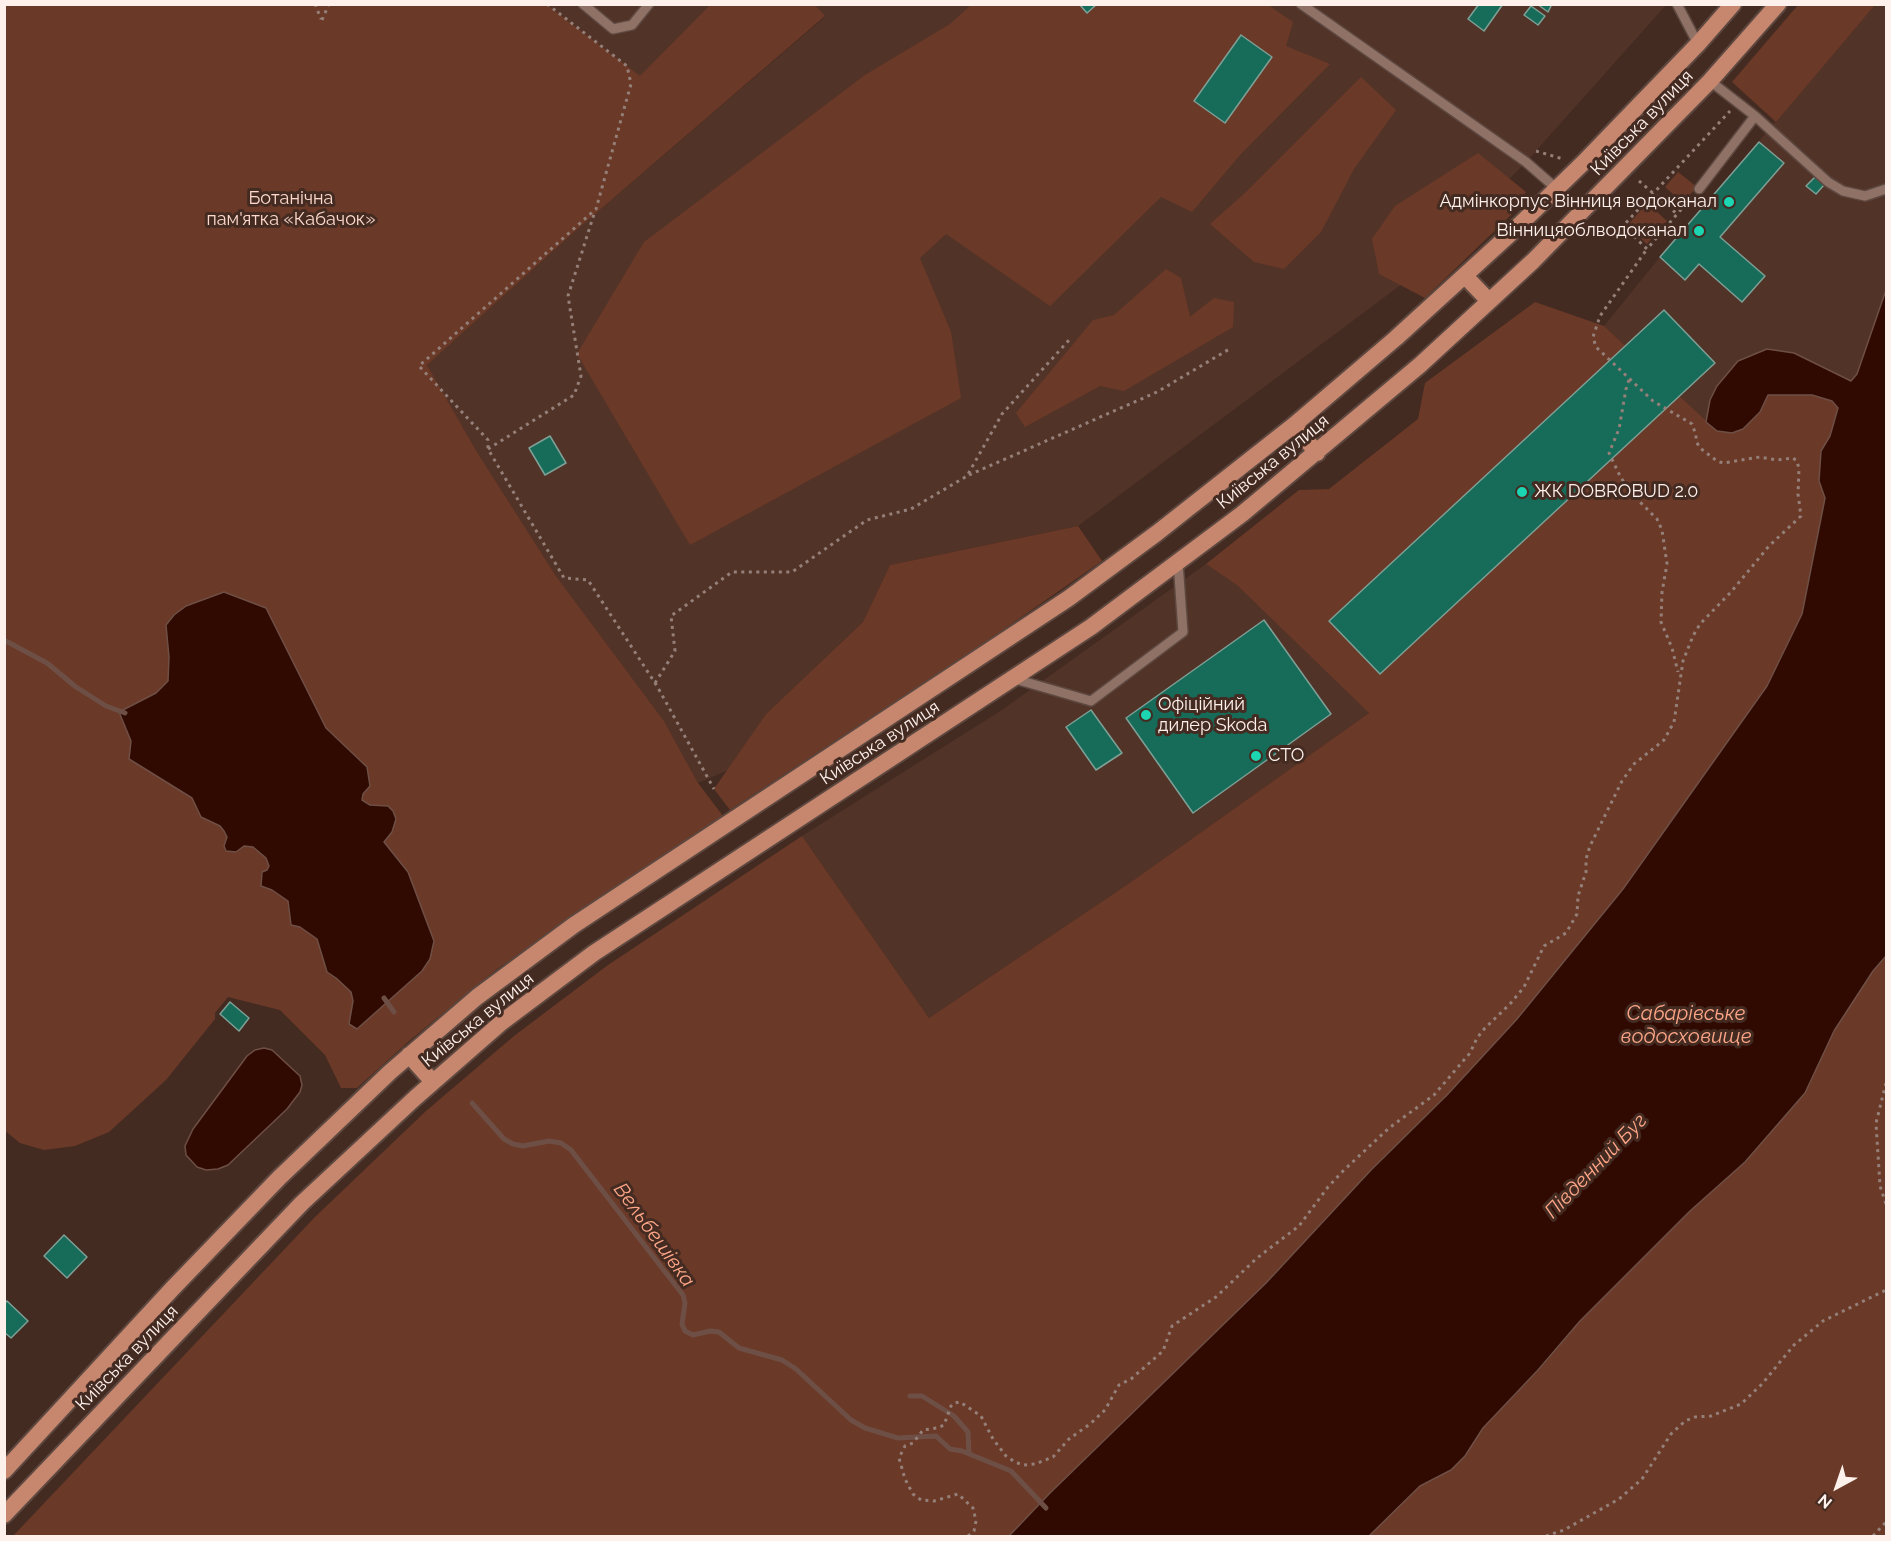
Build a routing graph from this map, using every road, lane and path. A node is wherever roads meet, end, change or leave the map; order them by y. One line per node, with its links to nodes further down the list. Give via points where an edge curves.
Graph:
1 (315, 4): 2 (path, via 322,20)
2 (329, 4)
3 (548, 4): 21 (path, via 627,66 631,84)
4 (583, 4): 5 (lane, via 613,28 633,25)
5 (649, 4)
6 (1301, 4): 17 (lane, via 1526,162)
7 (1677, 4): 10 (lane)
8 (1732, 4): 10 (main road, Київська вулиця)
9 (1778, 4): 11 (main road, Київська вулиця)
10 (1698, 44): 15 (main road, Київська вулиця)
11 (1710, 81): 12 (lane); 25 (main road, Київська вулиця)
12 (1737, 104): 13 (lane); 20 (path)
13 (1755, 116): 18 (lane); 19 (lane, via 1843,191 1865,196)
14 (1536, 151): 15 (path)
15 (1582, 164): 17 (main road, Київська вулиця)
16 (1639, 181): 20 (path)
17 (1557, 189): 24 (main road, Київська вулиця)
18 (1699, 189): 22 (path)
19 (1887, 189)
20 (1653, 193): 22 (path); 23 (path, via 1623,226)
21 (596, 209): 30 (path, via 568,296 580,376 574,395); 30 (path, via 419,366 488,440)
22 (1677, 214): 23 (path)
23 (1647, 249): 28 (path, via 1594,329 1600,352)
24 (1465, 276): 25 (main road); 29 (main road, Київська вулиця)
25 (1489, 302): 31 (main road, Київська вулиця)
26 (1070, 339): 32 (path, via 1002,414)
27 (1231, 348): 32 (path, via 1157,392)
28 (1629, 380): 34 (path, via 1619,429 1609,453 1621,478 1662,530 1667,564 1660,621); 34 (path, via 1653,401 1692,424 1700,448 1717,461 1793,458 1799,469 1801,516 1700,624)
29 (1294, 425): 31 (main road); 38 (main road, Київська вулиця, via 1156,533 993,650 574,925 477,997)
30 (488, 449): 36 (path, via 564,578 588,580)
31 (1317, 453): 33 (main road, Київська вулиця)
32 (967, 476): 36 (path, via 911,509 867,520 792,572 732,572 671,616 675,651)
33 (1178, 562): 35 (main road, Київська вулиця); 35 (lane, via 1183,632 1091,701)
34 (1679, 677): 46 (path, via 1674,722 1664,740 1634,764 1622,781 1590,846 1577,914 1566,933 1544,946 1524,987 1485,1028 1470,1053 1434,1095 1389,1128 1343,1171 1299,1226 1216,1297 1172,1326 1163,1351 1119,1385 1105,1410 1068,1439 1053,1457 1035,1464 1015,1462 993,1439 981,1416 960,1402 951,1406 944,1425 923,1430 913,1443 904,1446 899,1458 913,1494 921,1500 934,1501 958,1494 973,1508 976,1521)
35 (1015, 679): 39 (main road, Київська вулиця, via 594,953 502,1022)
36 (656, 683): 37 (path)
37 (714, 789)
38 (410, 1055): 39 (main road); 43 (main road, Київська вулиця, via 279,1178)
39 (433, 1082): 44 (main road, Київська вулиця, via 302,1203)
40 (1887, 1083): 41 (path, via 1876,1123 1880,1186)
41 (1887, 1204)
42 (1887, 1290): 47 (path, via 1822,1320 1741,1404 1685,1421 1671,1434 1642,1479 1619,1499)
43 (4, 1471)
44 (4, 1515)
45 (1887, 1522): 48 (path)
46 (968, 1536)
47 (1546, 1536)
48 (1873, 1536)

